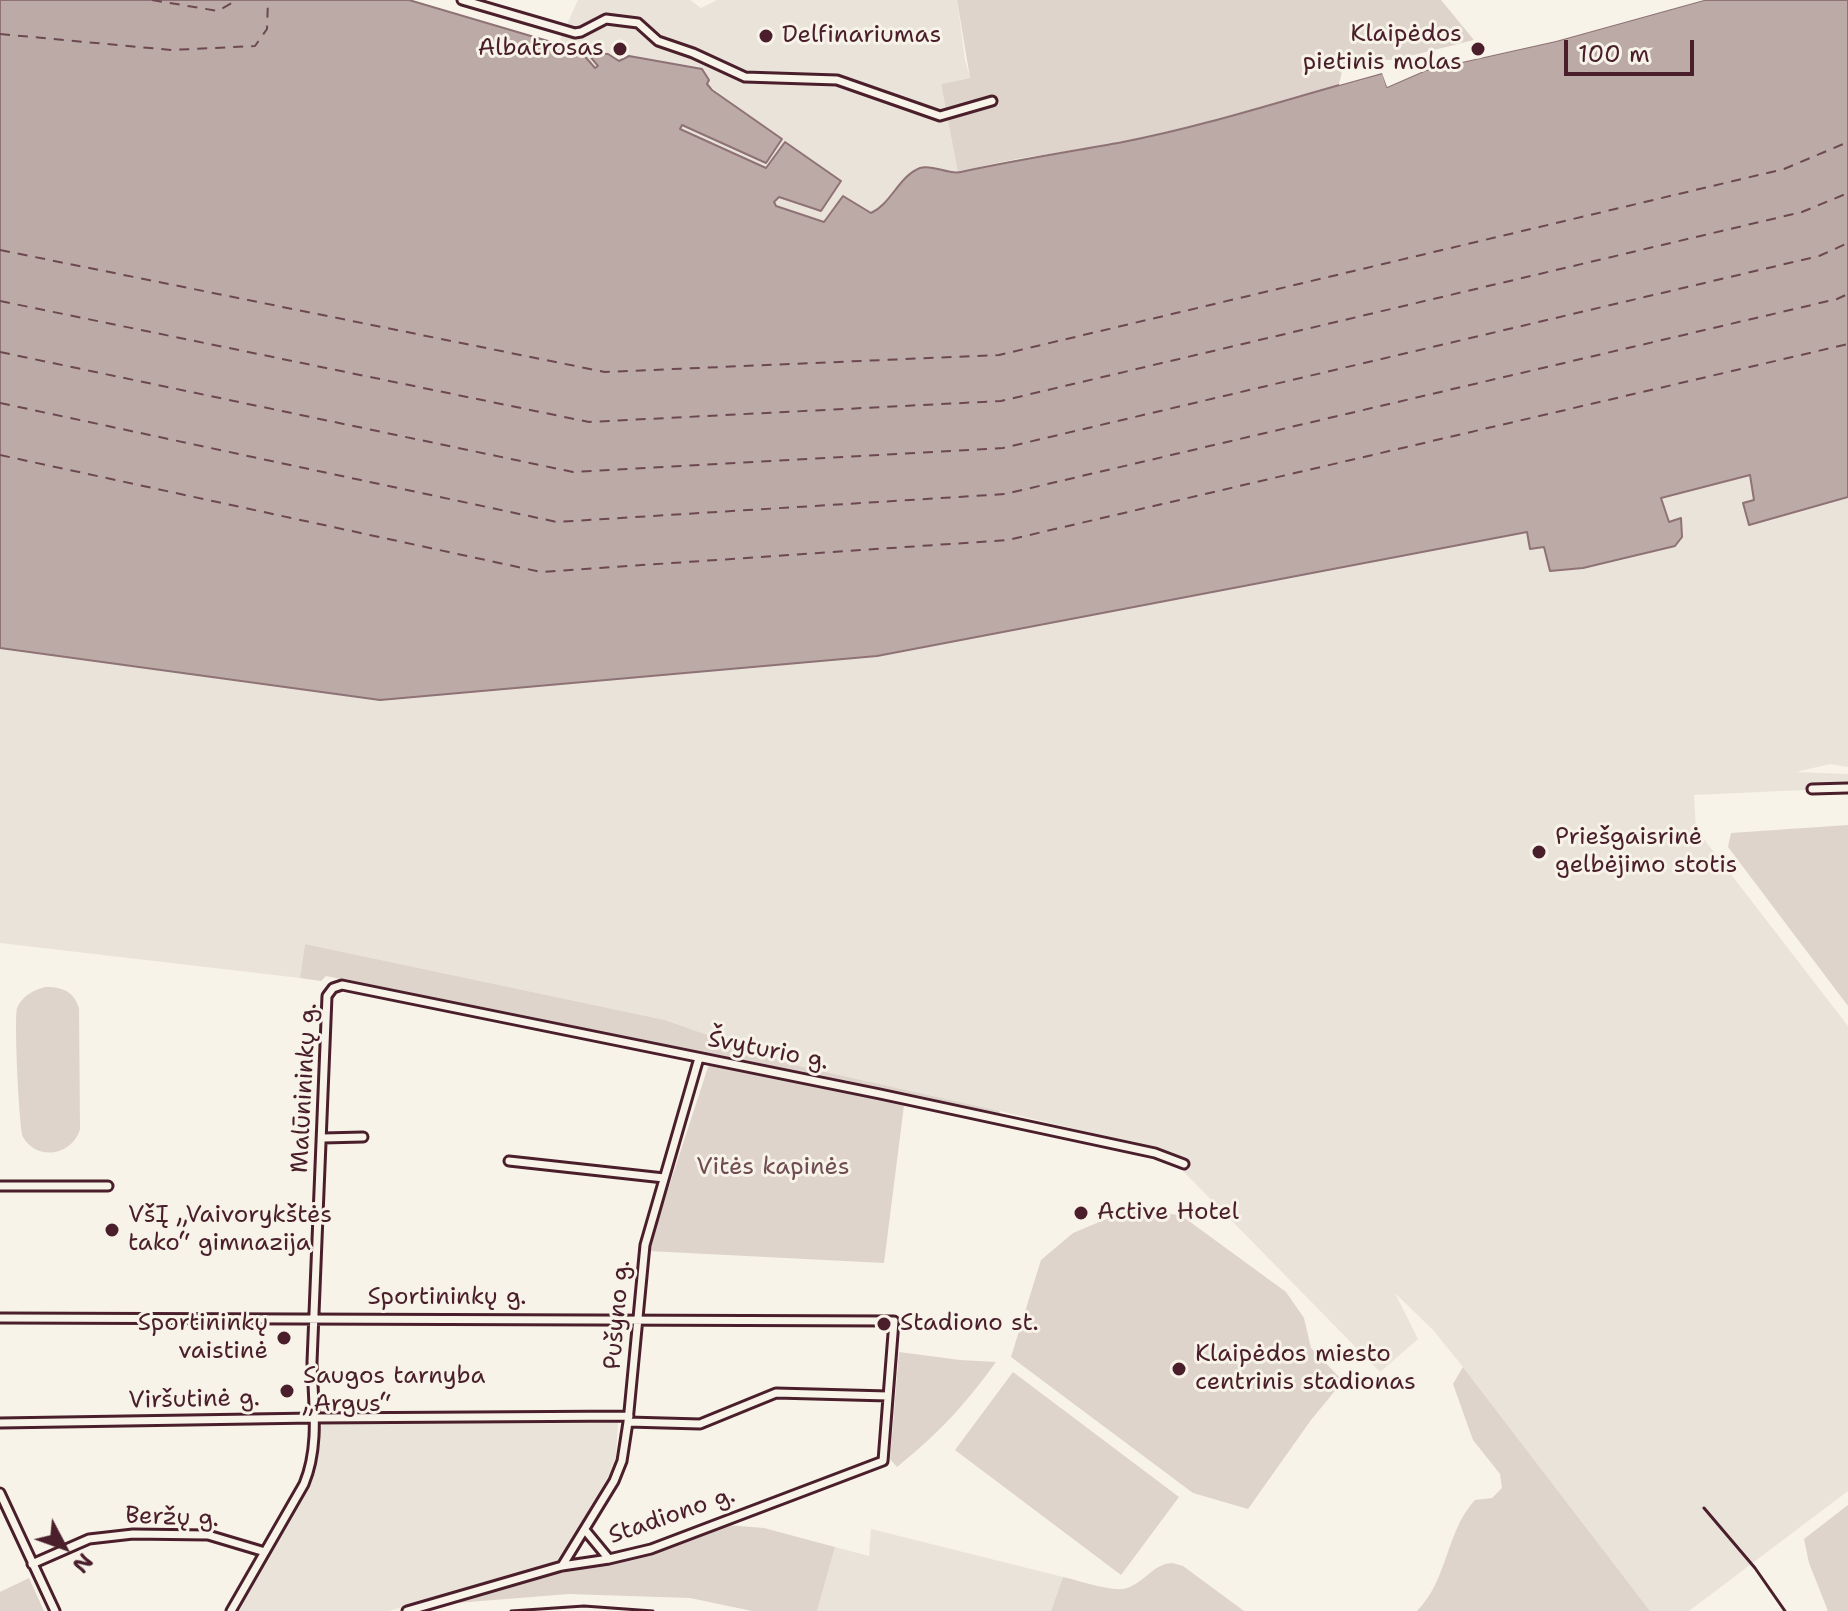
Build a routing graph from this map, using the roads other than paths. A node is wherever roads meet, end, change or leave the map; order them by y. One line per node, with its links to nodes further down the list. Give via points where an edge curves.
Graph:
1 (462, 0): 2 (street, via 575,33 606,19 638,23 658,41 745,77 837,80 940,116)
2 (992, 101)
3 (1848, 788): 4 (street)
4 (1812, 789)
5 (342, 985): 6 (street, Švyturio g.); 8 (street, Malūnininkų g., via 327,996)
6 (699, 1058): 10 (street, Švyturio g., via 1055,1131); 11 (street, Pušyno g.)
7 (363, 1137): 8 (street)
8 (323, 1138): 14 (street, Malūnininkų g.)
9 (509, 1161): 11 (street)
10 (1184, 1164)
11 (664, 1178): 16 (street, Pušyno g., via 645,1245)
12 (0, 1186): 13 (street)
13 (108, 1186)
14 (314, 1317): 15 (street, Sportininkų g.); 16 (street, Sportininkų g.); 19 (street, Malūnininkų g.)
15 (0, 1318)
16 (636, 1319): 17 (street, Sportininkų g.); 20 (street, Pušyno g.)
17 (894, 1321): 18 (street, Stadiono g.)
18 (888, 1396): 20 (street, via 776,1393 700,1424); 25 (street, Stadiono g., via 883,1461 651,1549)
19 (314, 1418): 20 (street, Viršutinė g.); 21 (street, Viršutinė g.); 24 (street, Malūnininkų g., via 310,1469)
20 (629, 1419): 23 (street, Pušyno g., via 619,1472)
21 (0, 1423)
22 (0, 1493): 26 (street)
23 (585, 1530): 25 (street); 27 (street, Pušyno g.)
24 (265, 1552): 26 (street, Beržų g., via 208,1535 133,1534 89,1539); 29 (street, Malūnininkų g.)
25 (609, 1559): 27 (street, Stadiono g.)
26 (32, 1564): 28 (street)
27 (562, 1566): 30 (street, Stadiono g.)
28 (55, 1611)
29 (231, 1611)
30 (407, 1611)

